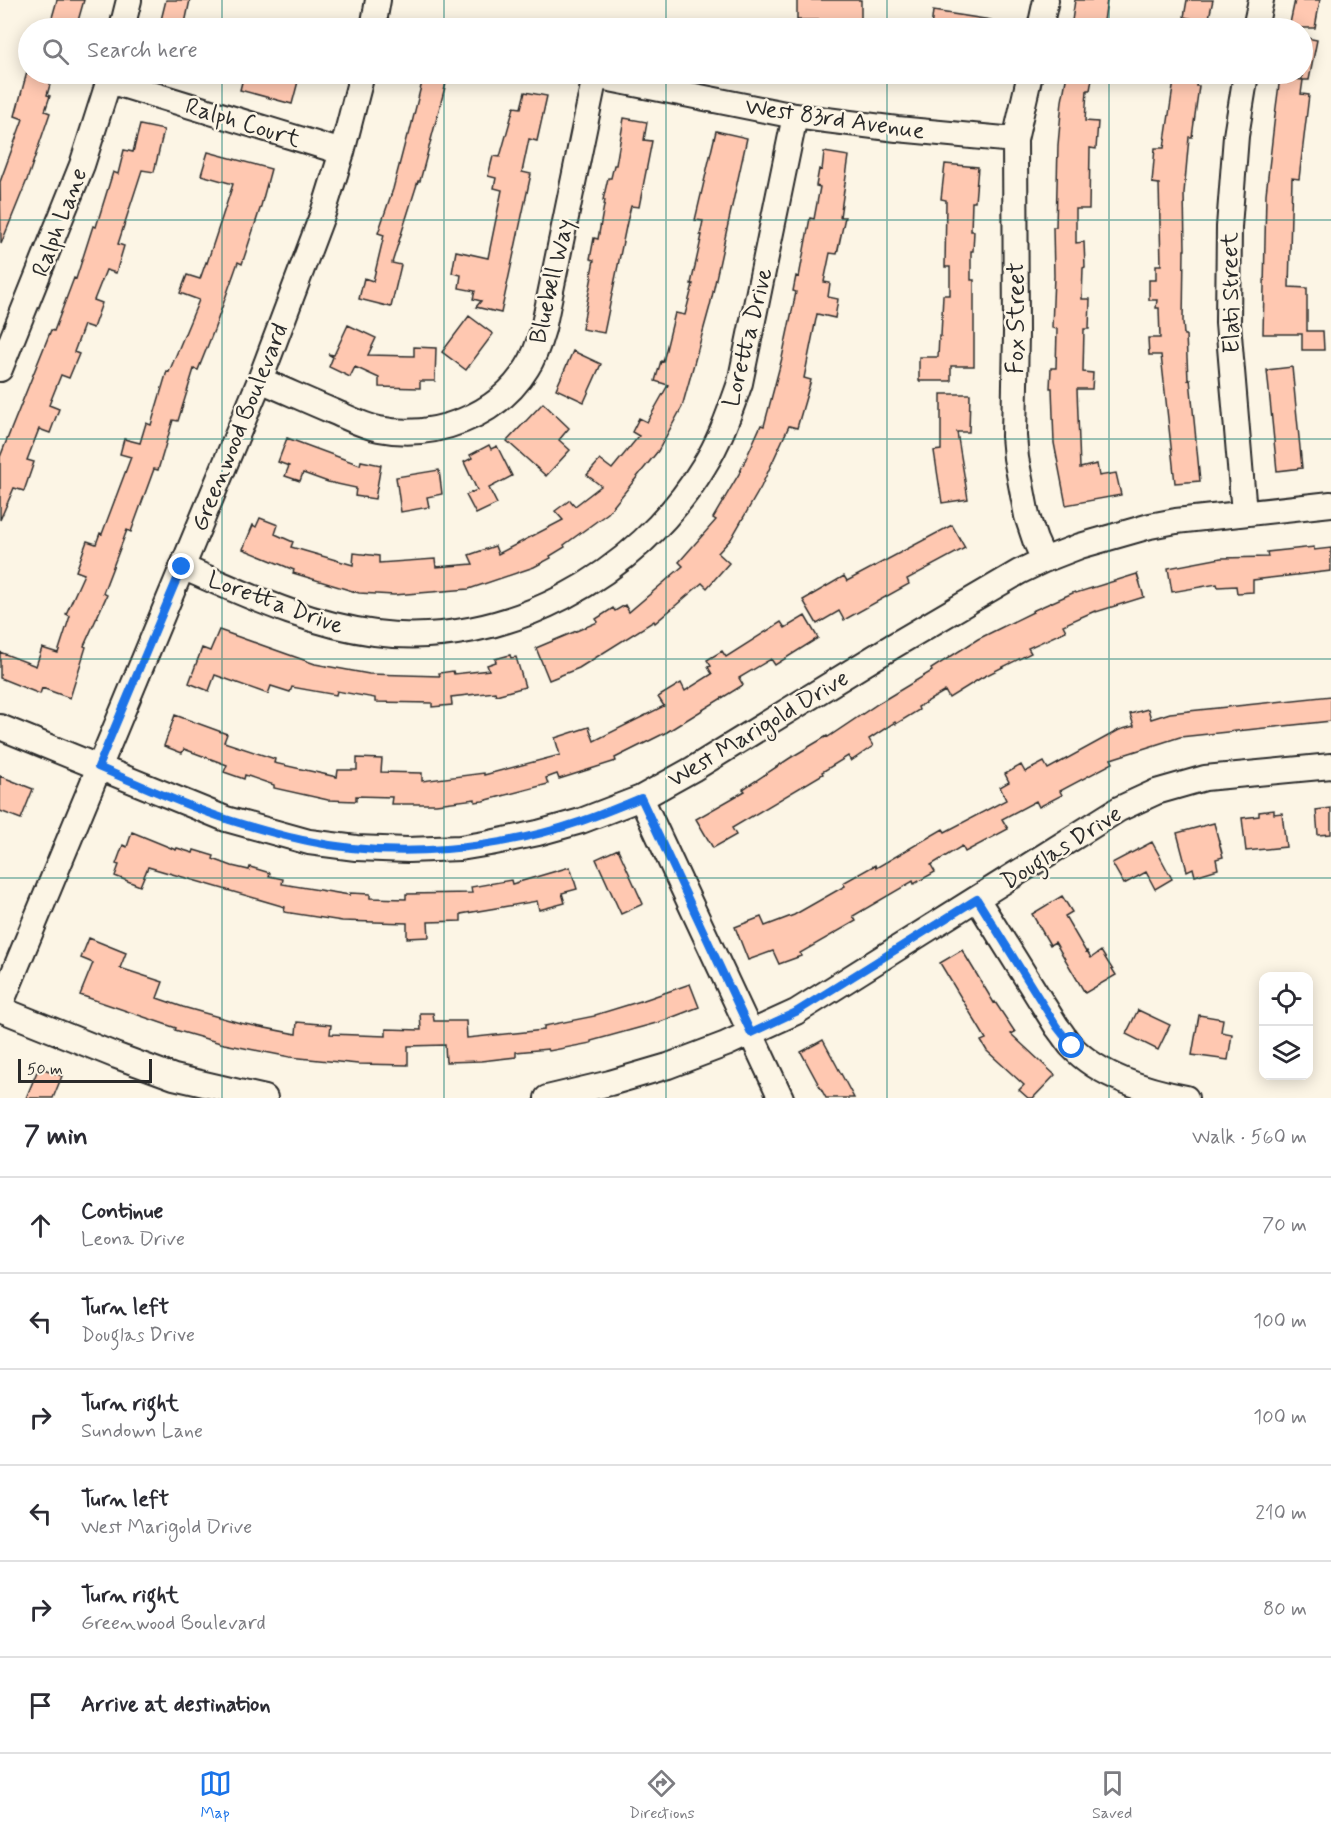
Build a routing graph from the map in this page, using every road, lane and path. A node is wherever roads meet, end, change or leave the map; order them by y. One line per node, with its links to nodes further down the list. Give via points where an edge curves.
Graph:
1 (129, 0): 5 (street)
2 (378, 0): 6 (street)
3 (1046, 0): 7 (street)
4 (1261, 0): 8 (street)
5 (124, 18)
6 (377, 18)
7 (1042, 18)
8 (1257, 18)
9 (108, 84): 19 (street, Ralph Lane, via 82,165)
10 (132, 84): 18 (street, Ralph Court)
11 (359, 84): 18 (street, Greenwood Boulevard)
12 (588, 84): 20 (street, Bluebell Way, via 543,329 527,368 503,396 486,409 453,424 392,431 358,422)
13 (635, 84): 16 (street, West 83rd Avenue)
14 (1028, 84): 17 (street, Fox Street)
15 (1244, 84): 22 (street, Elati Street, via 1229,227 1228,323)
16 (795, 116): 17 (street, West 83rd Avenue); 24 (street, Loretta Drive, via 740,383 732,405 705,465 685,495 652,533 605,572 563,597 521,615 470,629 414,635 375,633 309,619)
17 (1015, 140): 23 (street, Fox Street, via 1014,436 1027,516)
18 (342, 152): 20 (street, Greenwood Boulevard)
19 (0, 369)
20 (260, 380): 24 (street, Greenwood Boulevard)
21 (1331, 504): 22 (street, West Marigold Drive)
22 (1244, 513): 23 (street, West Marigold Drive, via 1150,526)
23 (1044, 560): 28 (street, West Marigold Drive, via 980,594)
24 (182, 567): 27 (street, Greenwood Boulevard)
25 (0, 727): 27 (street, West Marigold Drive)
26 (1331, 766): 29 (street, Douglas Drive, via 1205,778 1156,792 1119,809)
27 (98, 767): 28 (street, West Marigold Drive, via 226,819 309,842 356,848 418,850 490,843 581,821); 30 (street, Greenwood Boulevard)
28 (641, 798): 31 (street)
29 (977, 899): 31 (street, Douglas Drive, via 796,1012); 35 (street, via 1072,1046 1116,1076)
30 (0, 1007): 32 (street, via 174,1077)
31 (751, 1033): 33 (street, Douglas Drive, via 668,1066); 34 (street)
32 (265, 1098)
33 (547, 1098)
34 (781, 1098)
35 (1186, 1098)

